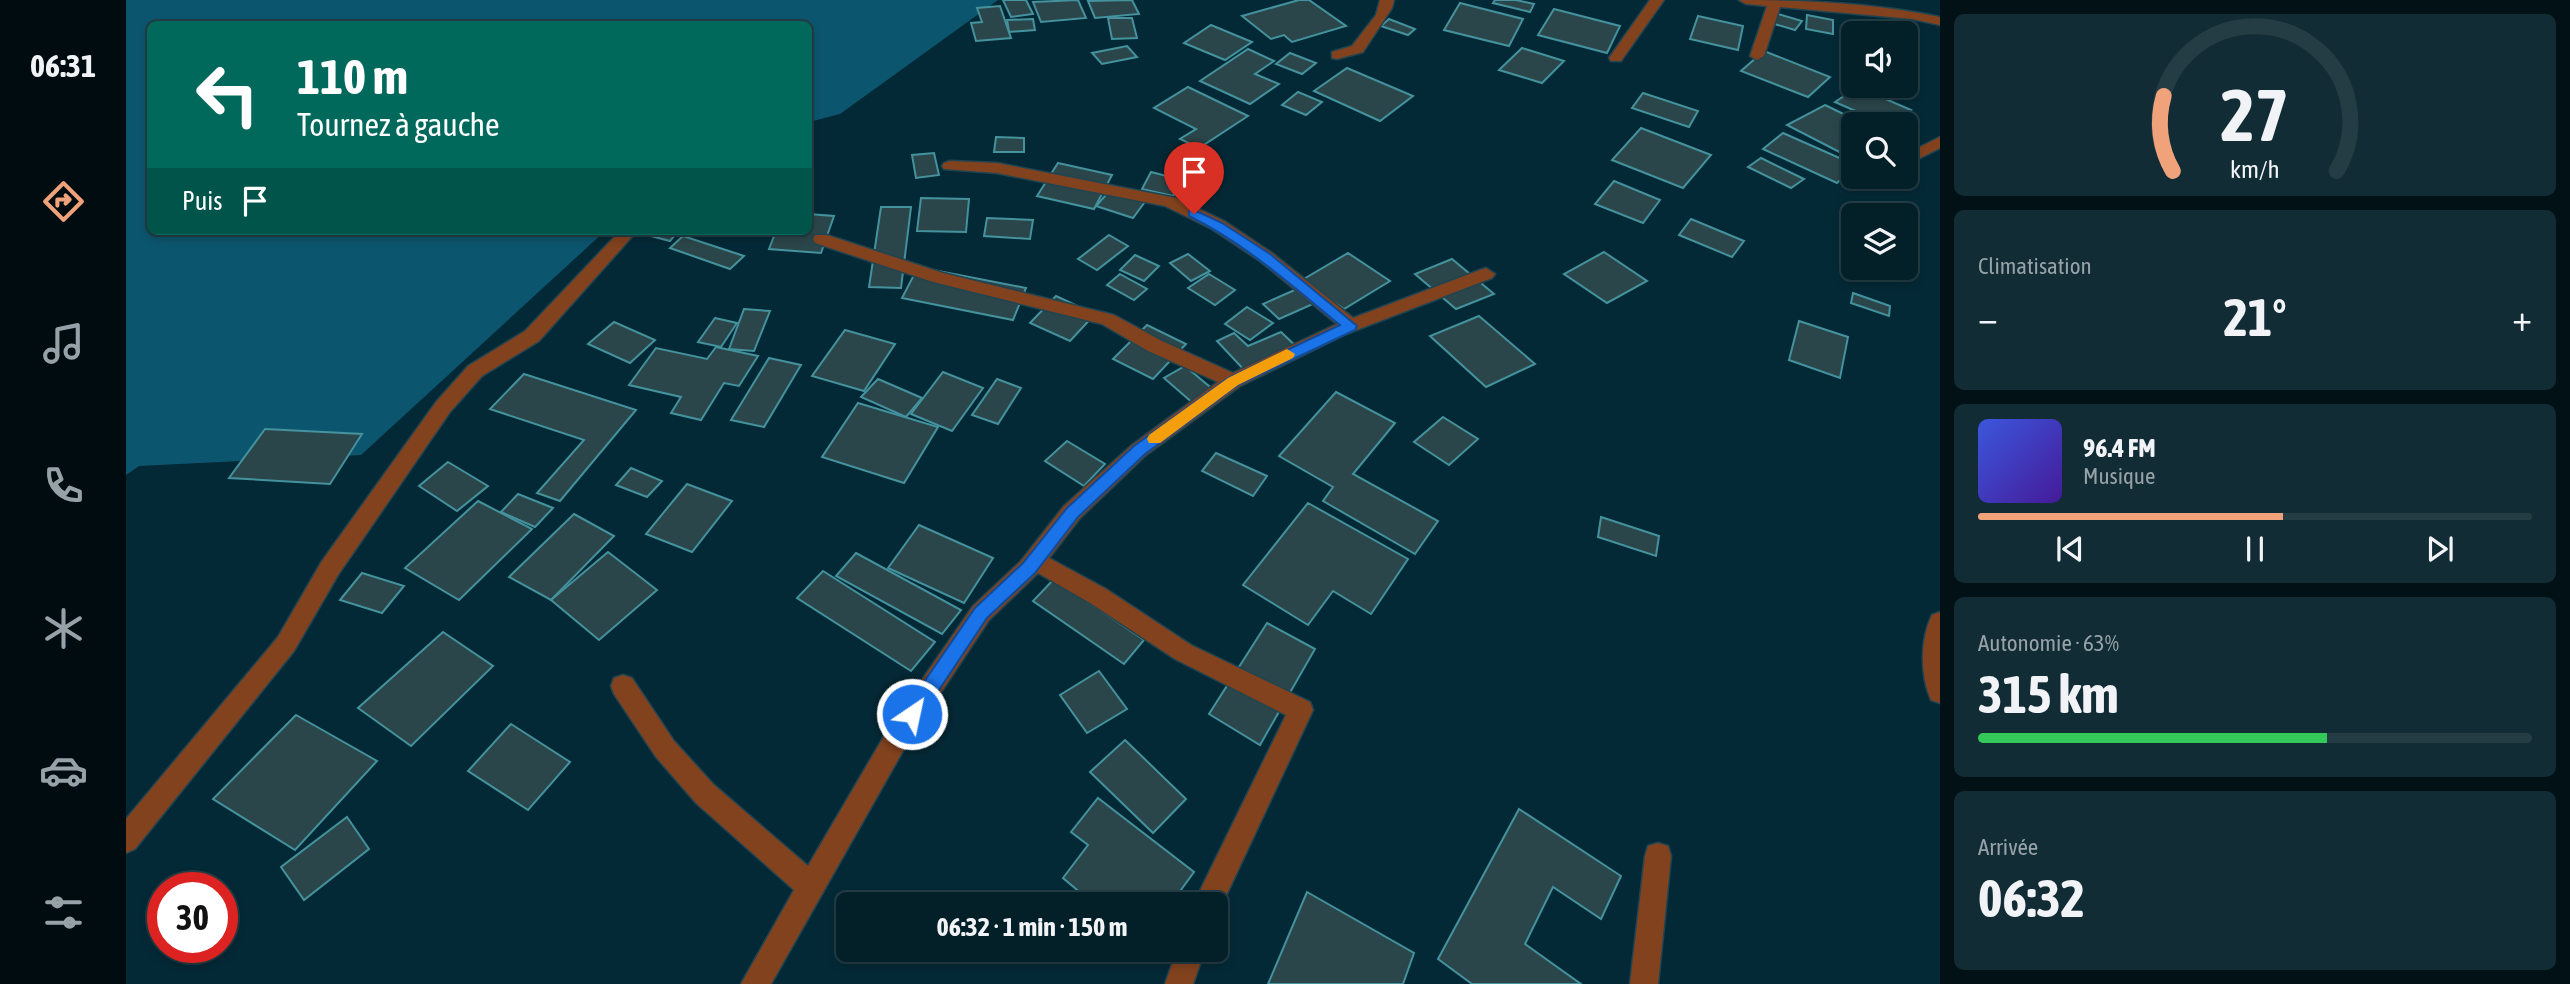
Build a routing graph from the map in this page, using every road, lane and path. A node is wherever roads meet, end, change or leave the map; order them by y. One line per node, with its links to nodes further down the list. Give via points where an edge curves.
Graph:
1 (1387, 0): 6 (street, via 1384,16 1358,49)
2 (1657, 0): 8 (street)
3 (1746, 0): 4 (street)
4 (1775, 4): 5 (street); 7 (street)
5 (1940, 21)
6 (1337, 55)
7 (1757, 56)
8 (1616, 58)
9 (1940, 142): 10 (street)
10 (1918, 154)
11 (950, 166): 15 (street, via 997,168 1170,202 1218,225 1266,257)
12 (625, 235): 21 (street, via 532,336 475,371 443,407 330,568 286,644)
13 (821, 239): 16 (street, via 939,278 1108,319)
14 (1486, 274): 15 (street)
15 (1350, 326): 16 (street)
16 (1233, 381): 17 (street, via 1139,450 1072,512)
17 (1035, 561): 23 (street, via 981,613 898,734); 24 (street, via 1183,652 1301,710)
18 (1940, 622): 20 (street, via 1934,664)
19 (623, 686): 23 (street, via 665,749 705,794)
20 (1940, 692)
21 (126, 840)
22 (1658, 856): 28 (street)
23 (812, 887): 26 (street)
24 (1213, 892)
25 (1187, 962): 27 (street)
26 (755, 984)
27 (1179, 984)
28 (1644, 984)

